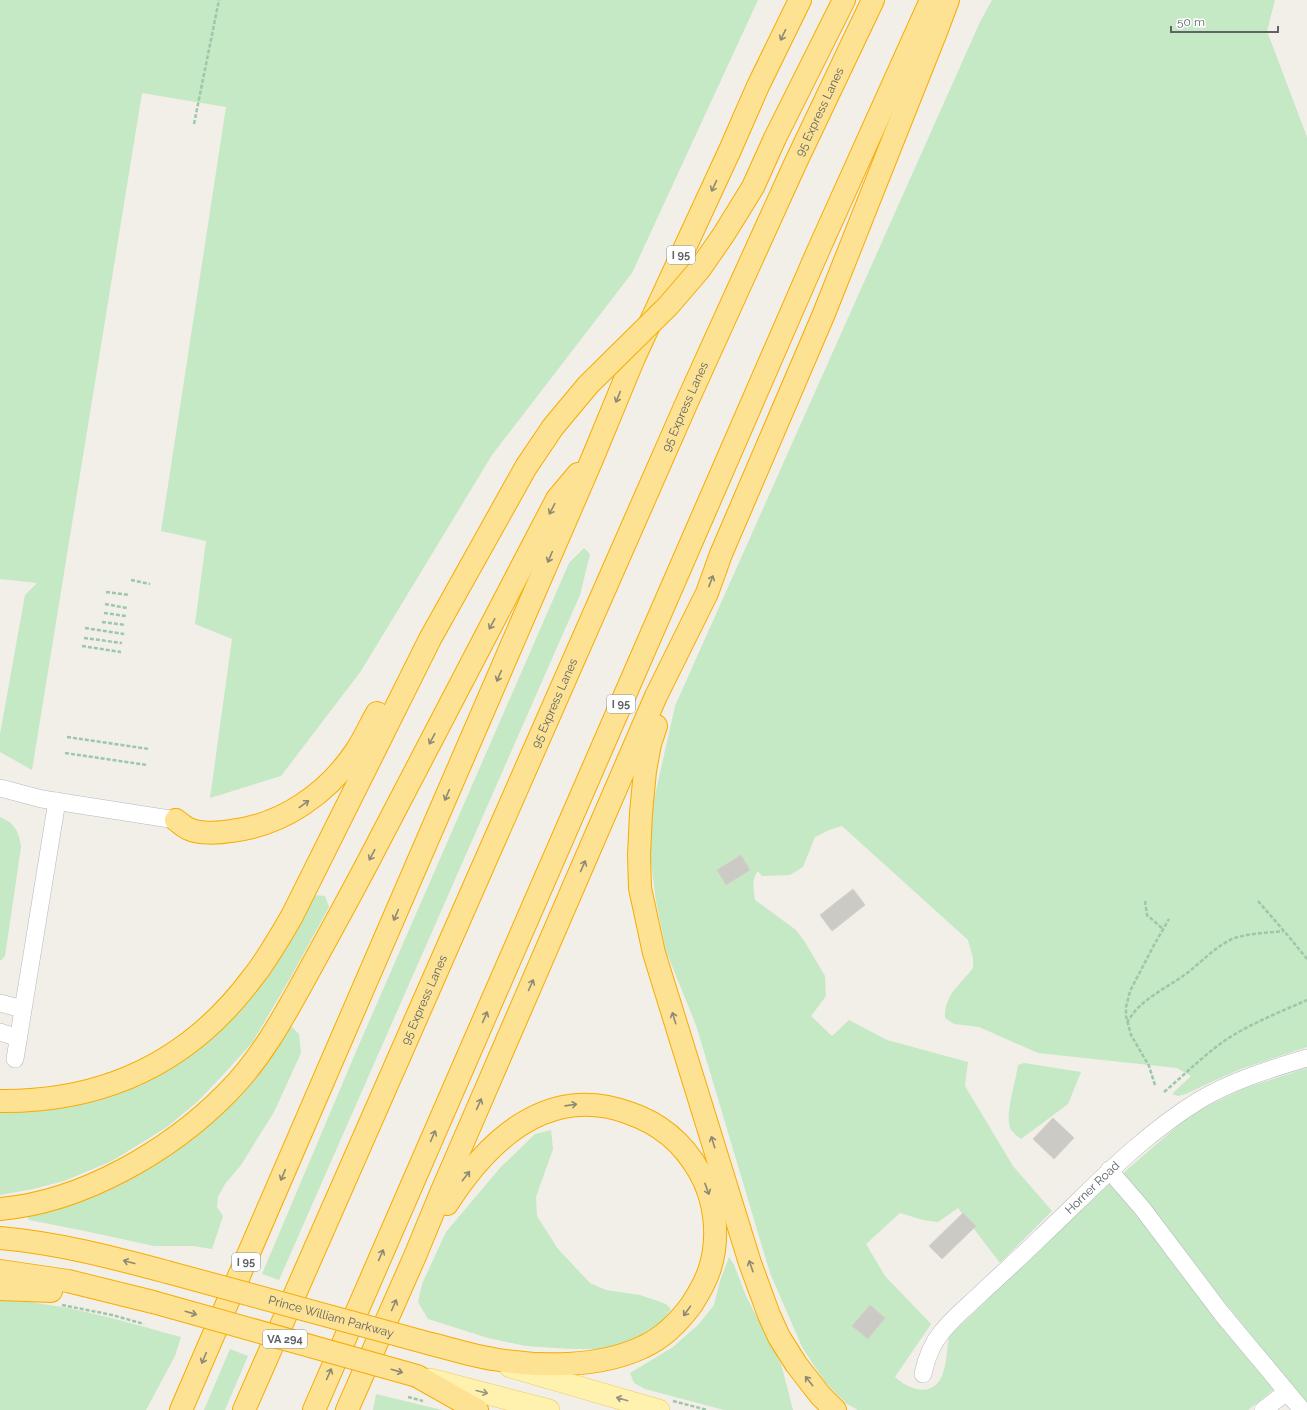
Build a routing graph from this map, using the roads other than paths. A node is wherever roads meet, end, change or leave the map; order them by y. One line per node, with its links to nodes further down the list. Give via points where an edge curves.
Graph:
1 (800, 0): 6 (highway, I 95, one-way to 6, via 633,360)
2 (844, 0): 8 (highway, bridge, via 753,187 724,234 699,270 668,306 588,385 553,427 526,467)
3 (873, 0): 34 (highway, 95 Express Lanes, via 687,402)
4 (931, 0): 35 (highway, I 95, one-way to 4, via 815,258)
5 (948, 0): 7 (highway, one-way to 5, via 823,316)
6 (594, 457): 20 (highway, one-way to 20, via 557,499 336,922 277,1028 254,1062 227,1093 197,1120 140,1161 70,1193 36,1203); 29 (highway, I 95, one-way to 29)
7 (700, 605): 22 (highway, one-way to 7, via 656,696); 39 (highway, one-way to 7, via 796,1364 779,1337 750,1263 654,953 640,888 641,813 650,744)
8 (430, 639): 11 (highway, via 377,714 357,750 315,796 298,808 256,827 224,832 190,830); 18 (highway, via 292,916 253,978 229,1006 177,1052 151,1068 123,1080 94,1090 56,1098)
9 (0, 788): 10 (street)
10 (57, 801): 11 (street); 13 (street)
11 (176, 820)
12 (0, 1003): 13 (street)
13 (22, 1009): 15 (street)
14 (0, 1032): 15 (street)
15 (18, 1038): 17 (street)
16 (1307, 1058): 19 (street, Horner Road, via 1260,1073 1200,1100 1147,1136)
17 (15, 1059)
18 (0, 1101)
19 (1109, 1170): 27 (street, Horner Road, via 944,1329 931,1348); 30 (street)
20 (0, 1209)
21 (0, 1238): 26 (highway, Prince William Parkway, one-way to 21, bridge, via 90,1252)
22 (415, 1256): 26 (highway, one-way to 26, via 462,1180 479,1160 516,1128 541,1113 558,1107 594,1104 642,1117 660,1128 687,1153 699,1171 712,1203 715,1246 707,1278 683,1316 669,1330 642,1348 606,1359 570,1364 540,1364 492,1359); 31 (highway, one-way to 22)
23 (0, 1271): 25 (highway, VA 294, via 68,1281)
24 (0, 1289): 25 (highway)
25 (153, 1302): 28 (highway, VA 294, one-way to 28, bridge)
26 (431, 1344): 38 (main road, Prince William Parkway, one-way to 26)
27 (923, 1374)
28 (417, 1376): 36 (highway); 37 (main road, VA 294, one-way to 37)
29 (192, 1385): 32 (highway); 33 (highway, I 95)
30 (1287, 1392): 40 (street); 41 (street)
31 (348, 1408)
32 (174, 1410)
33 (181, 1410)
34 (244, 1410)
35 (314, 1410)
36 (477, 1410)
37 (549, 1410)
38 (659, 1410)
39 (835, 1410)
40 (1263, 1410)
41 (1302, 1410)

